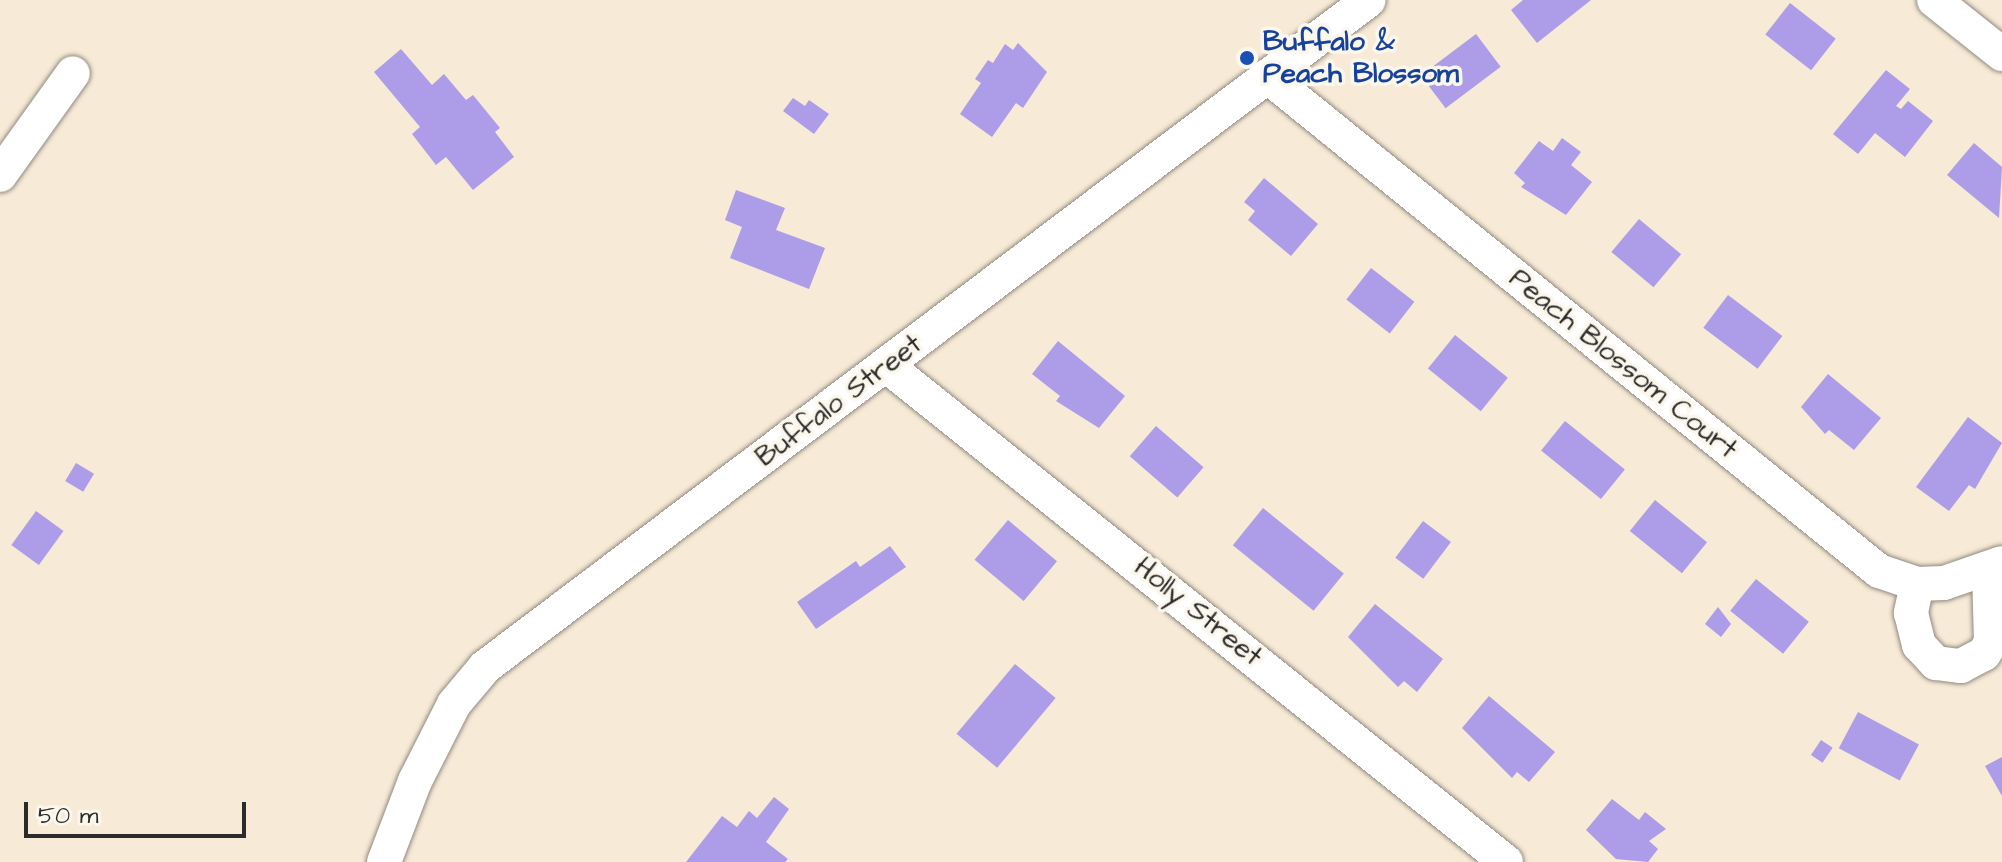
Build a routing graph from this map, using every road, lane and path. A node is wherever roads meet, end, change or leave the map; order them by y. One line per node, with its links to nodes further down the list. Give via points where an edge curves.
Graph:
1 (1369, 0): 5 (street, Buffalo Street)
2 (1934, 0): 3 (street)
3 (2002, 54)
4 (73, 73): 6 (street)
5 (1267, 76): 7 (street, Buffalo Street); 9 (street, Peach Blossom Court, via 1879,571)
6 (0, 175)
7 (887, 366): 10 (street, Buffalo Street, via 485,667 454,704 415,781); 11 (street, Holly Street)
8 (1996, 567): 9 (street, Peach Blossom Court, via 1966,580); 9 (street, via 1991,642 1974,662 1961,666 1936,663 1919,645 1911,613)
9 (1917, 584)
10 (384, 862)
11 (1506, 862)

